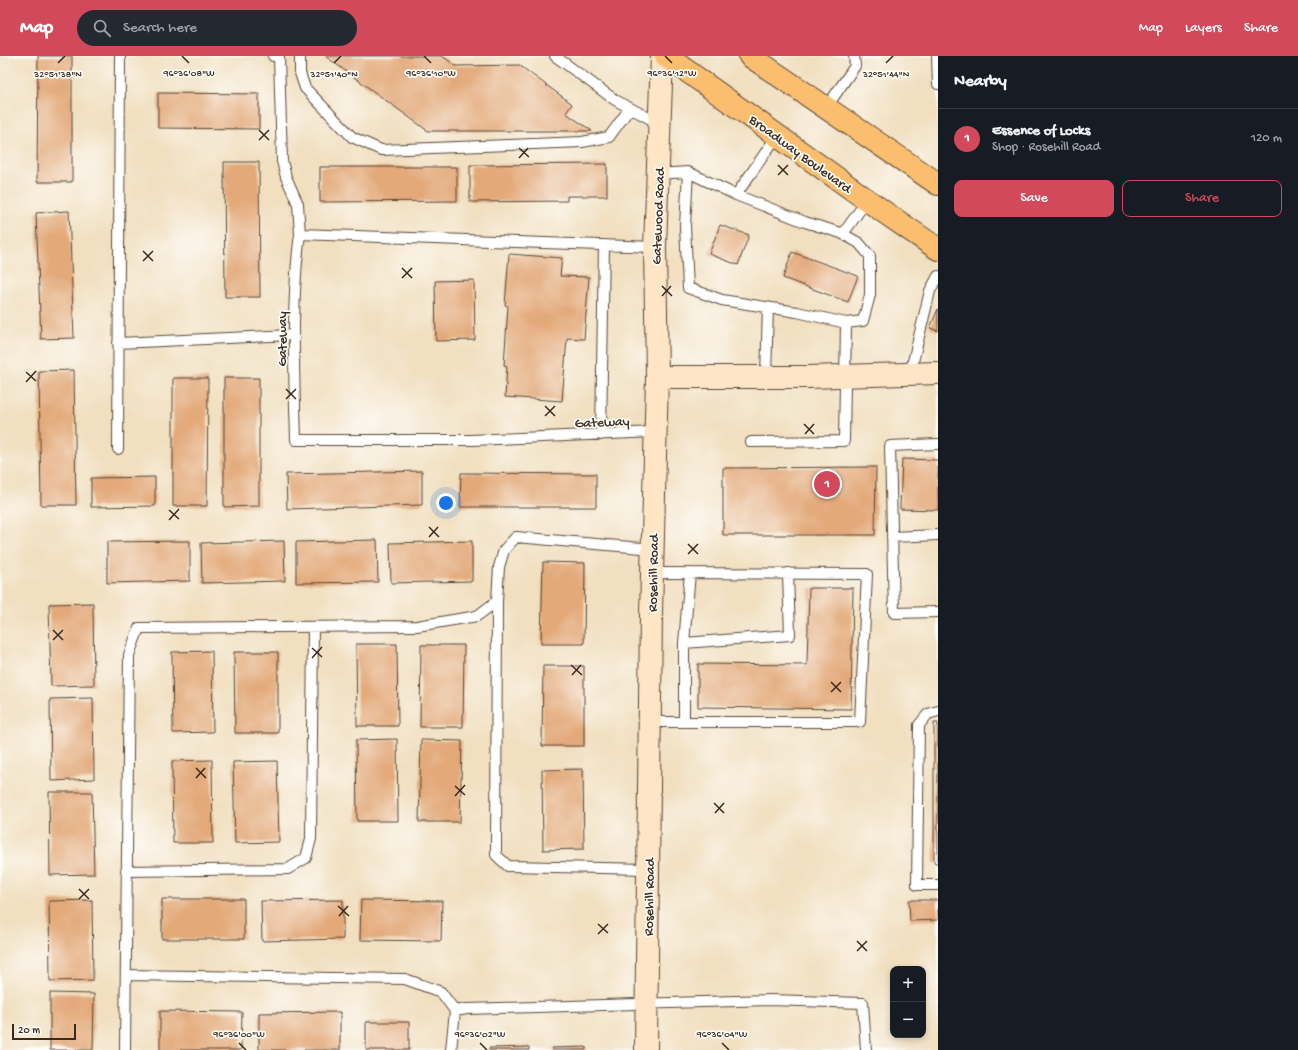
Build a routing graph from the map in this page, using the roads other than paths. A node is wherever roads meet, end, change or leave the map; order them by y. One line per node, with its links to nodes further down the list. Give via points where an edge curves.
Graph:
1 (120, 56): 29 (lane)
2 (273, 56): 20 (lane, Gateway, via 280,56 282,161 298,204)
3 (300, 56): 11 (lane, via 300,73 305,88 352,137 381,150 582,142 609,137)
4 (555, 56): 11 (lane)
5 (662, 56): 13 (street, Gatewood Road)
6 (666, 56): 14 (main road, Broadway Boulevard)
7 (750, 56): 12 (main road)
8 (854, 56): 12 (lane, via 855,66)
9 (937, 56): 10 (lane)
10 (938, 84)
11 (630, 108): 13 (lane)
12 (826, 108): 17 (main road)
13 (660, 124): 16 (street, Gatewood Road)
14 (777, 136): 18 (lane); 19 (main road, Broadway Boulevard)
15 (688, 172): 16 (lane); 18 (lane); 26 (lane, via 685,226 688,288 722,300)
16 (657, 174): 23 (street, Gatewood Road)
17 (938, 184)
18 (736, 195): 21 (lane)
19 (867, 200): 21 (lane); 24 (main road, Broadway Boulevard)
20 (300, 234): 22 (lane); 28 (lane, Gateway)
21 (843, 234): 27 (lane, via 859,243 870,256 870,295 863,321)
22 (604, 245): 23 (lane); 36 (lane)
23 (655, 247): 33 (street, Gatewood Road)
24 (938, 249)
25 (938, 276): 31 (lane, via 930,291)
26 (768, 307): 27 (lane); 34 (lane)
27 (846, 323): 32 (lane)
28 (293, 335): 29 (lane); 36 (lane, Gateway, via 296,440 472,440)
29 (118, 342): 39 (lane)
30 (938, 373): 31 (street)
31 (910, 374): 32 (street)
32 (845, 376): 34 (street); 37 (lane, via 844,441)
33 (657, 377): 34 (street); 35 (street, Rosehill Road)
34 (766, 377)
35 (655, 432): 36 (lane, Gateway); 42 (street, Rosehill Road)
36 (602, 435)
37 (751, 442)
38 (938, 444): 41 (lane, via 890,446)
39 (118, 449)
40 (938, 535): 41 (lane)
41 (892, 537): 47 (lane, via 894,613)
42 (653, 549): 43 (street, Rosehill Road); 46 (lane, via 516,537 504,550 499,567)
43 (652, 573): 44 (lane); 51 (street, Rosehill Road)
44 (690, 573): 45 (lane); 49 (lane)
45 (788, 573): 49 (lane, via 790,635); 52 (lane, via 867,574 860,722)
46 (497, 601): 48 (lane, via 477,616 417,626); 53 (lane, via 496,855 508,866)
47 (938, 612)
48 (313, 627): 54 (lane, via 311,839 306,858 288,869); 54 (lane, via 139,628 128,655)
49 (684, 643): 52 (lane)
50 (938, 712): 55 (lane, via 928,714 919,725 917,885)
51 (650, 722): 52 (lane); 53 (street, Rosehill Road)
52 (684, 722)
53 (648, 869): 57 (street, Rosehill Road)
54 (126, 871): 56 (lane)
55 (938, 885)
56 (126, 975): 58 (lane, via 405,978 441,992); 59 (lane)
57 (647, 1004): 58 (lane); 61 (street, Rosehill Road); 62 (lane, via 770,1000 863,1003)
58 (455, 1011): 60 (lane)
59 (125, 1050)
60 (451, 1050)
61 (646, 1050)
62 (866, 1050)

